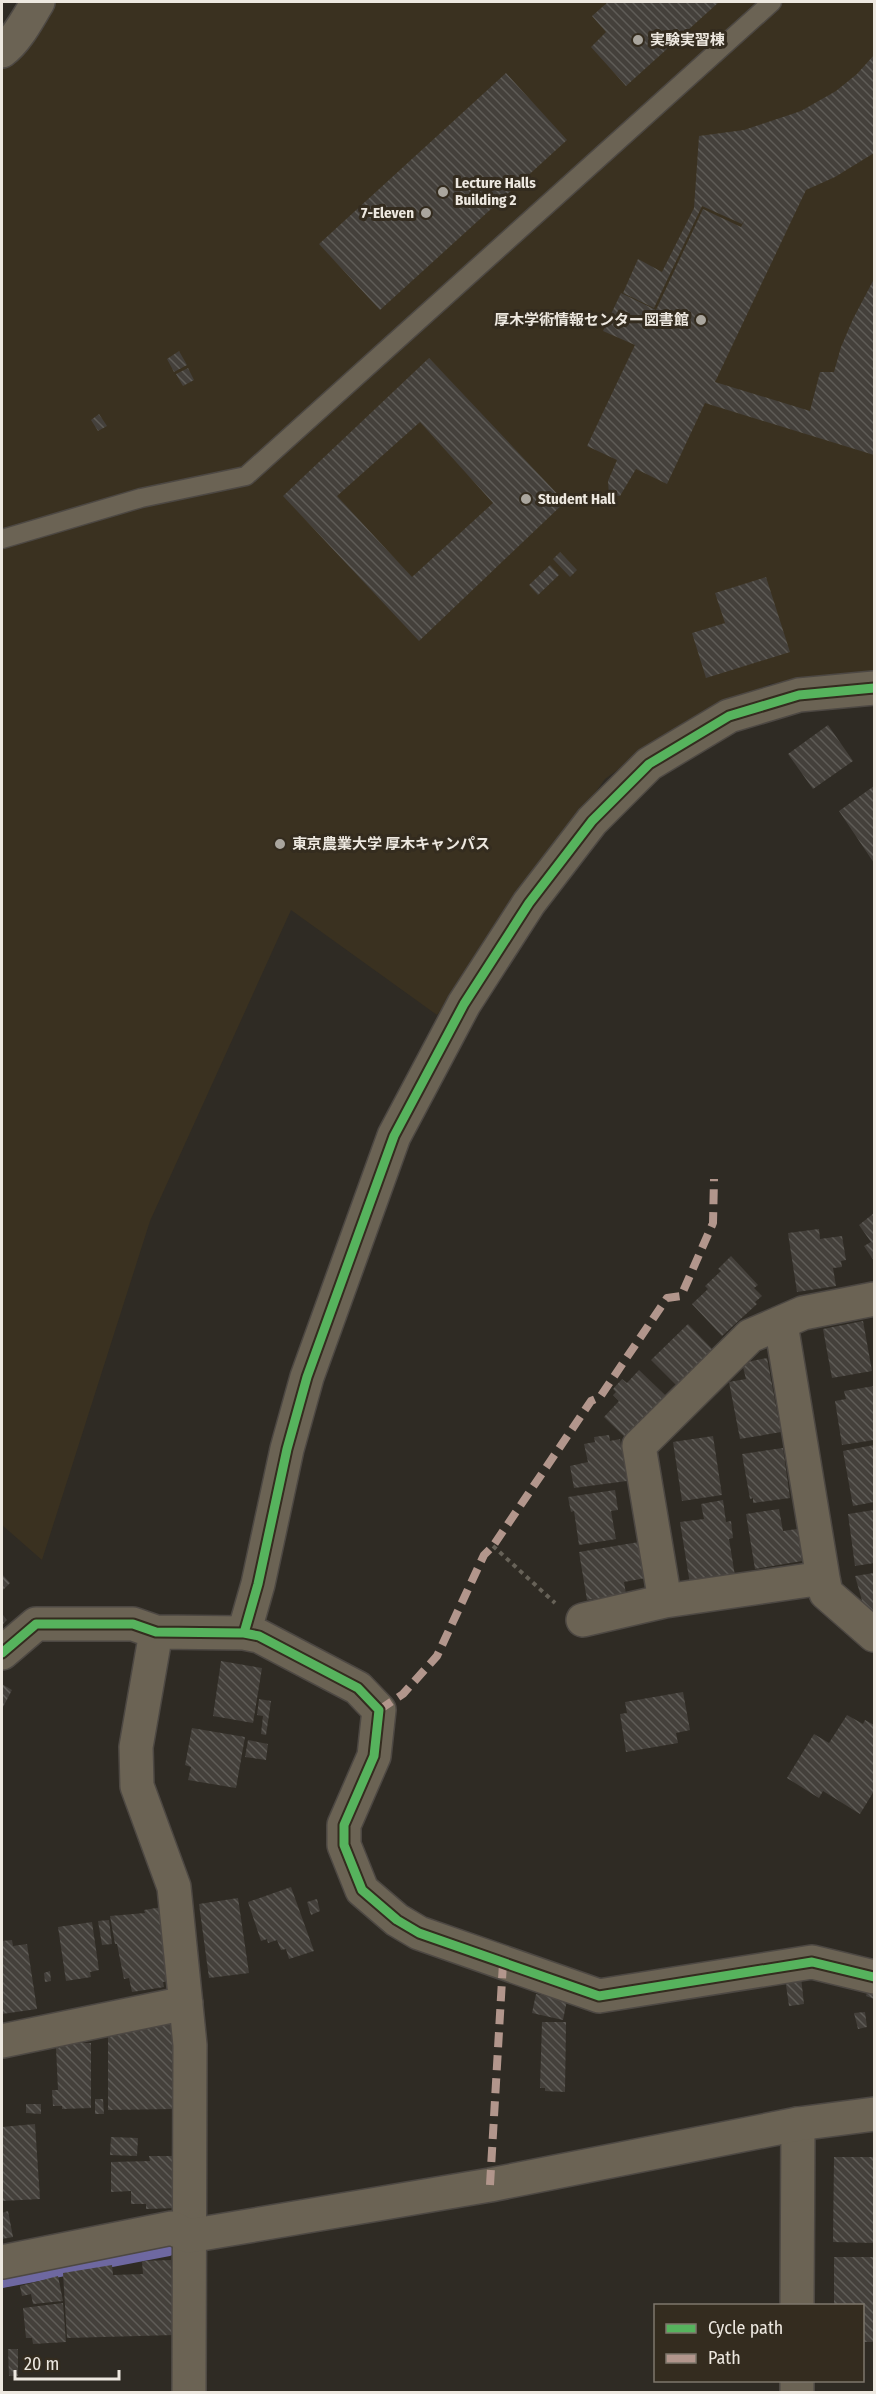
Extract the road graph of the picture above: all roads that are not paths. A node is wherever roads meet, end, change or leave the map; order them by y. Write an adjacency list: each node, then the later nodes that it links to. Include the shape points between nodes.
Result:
1 (38, 2): 3 (street)
2 (772, 2): 4 (lane, via 246,476 141,498)
3 (2, 51)
4 (2, 539)
5 (874, 688): 12 (street, via 799,696 729,716 649,764 592,821 529,903 464,1004 394,1137 308,1377)
6 (874, 1299): 7 (street, via 803,1313)
7 (781, 1324): 8 (street); 9 (street, via 750,1336 639,1446)
8 (823, 1578): 9 (street); 13 (street, via 826,1593)
9 (665, 1600): 10 (street)
10 (583, 1620)
11 (156, 1632): 12 (street); 14 (street, via 133,1624 36,1624); 16 (street, via 136,1747 137,1786 174,1887)
12 (244, 1633): 15 (street, via 259,1636 358,1688 379,1710 374,1756 344,1825 344,1845 362,1890 419,1933 599,1996 812,1962)
13 (874, 1635)
14 (2, 1653)
15 (874, 1977)
16 (186, 2003): 17 (street); 20 (street, via 190,2045)
17 (2, 2041)
18 (874, 2114): 19 (street)
19 (798, 2124): 20 (street, via 490,2185); 22 (street)
20 (189, 2236): 21 (street, via 172,2228); 23 (street)
21 (2, 2262)
22 (797, 2304)
23 (189, 2392)

